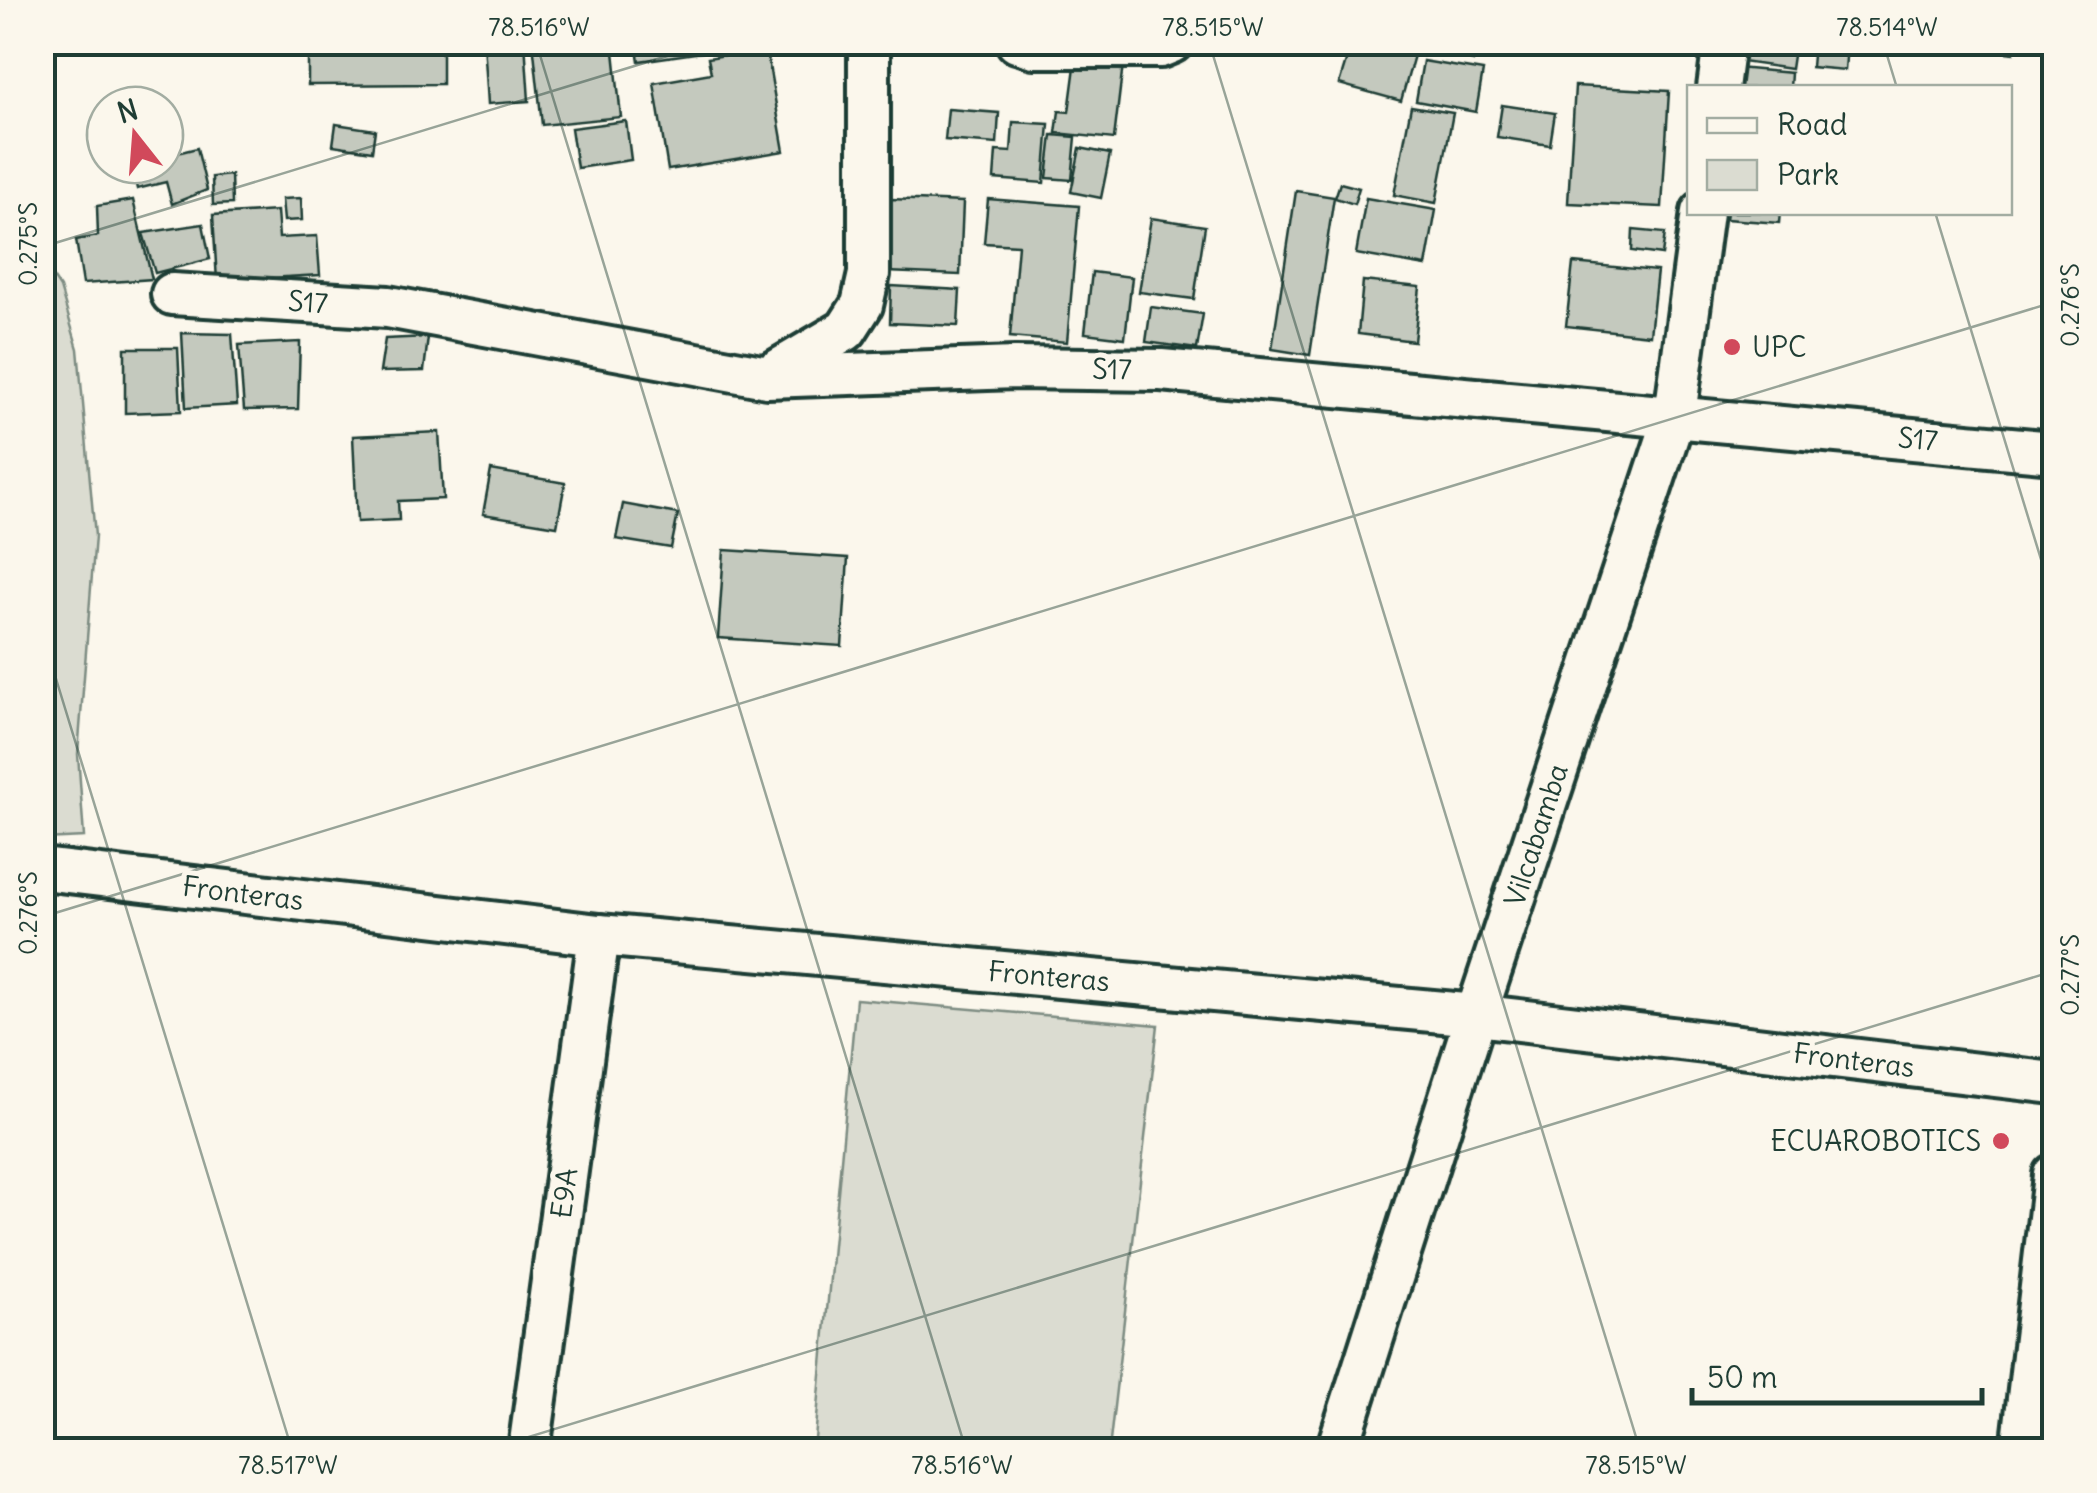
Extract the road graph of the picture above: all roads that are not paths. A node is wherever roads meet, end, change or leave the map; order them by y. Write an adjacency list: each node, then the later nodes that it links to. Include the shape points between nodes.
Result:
1 (868, 42): 8 (street, via 868,274 862,305 846,330)
2 (1017, 42): 3 (street, via 1142,48)
3 (1172, 42)
4 (1724, 42): 5 (street)
5 (1718, 85)
6 (1702, 215): 9 (street, Vilcabamba)
7 (172, 294): 8 (street, S17, via 388,307)
8 (766, 377): 9 (street, S17, via 1161,370)
9 (1675, 416): 10 (street, S17); 13 (street, Vilcabamba)
10 (2054, 452)
11 (42, 869): 12 (street, Fronteras)
12 (599, 935): 13 (street, Fronteras); 16 (street, E9A)
13 (1476, 1015): 14 (street, Fronteras); 17 (street, Vilcabamba)
14 (2054, 1084)
15 (2054, 1175): 18 (street)
16 (528, 1450)
17 (1337, 1450)
18 (2022, 1450)

